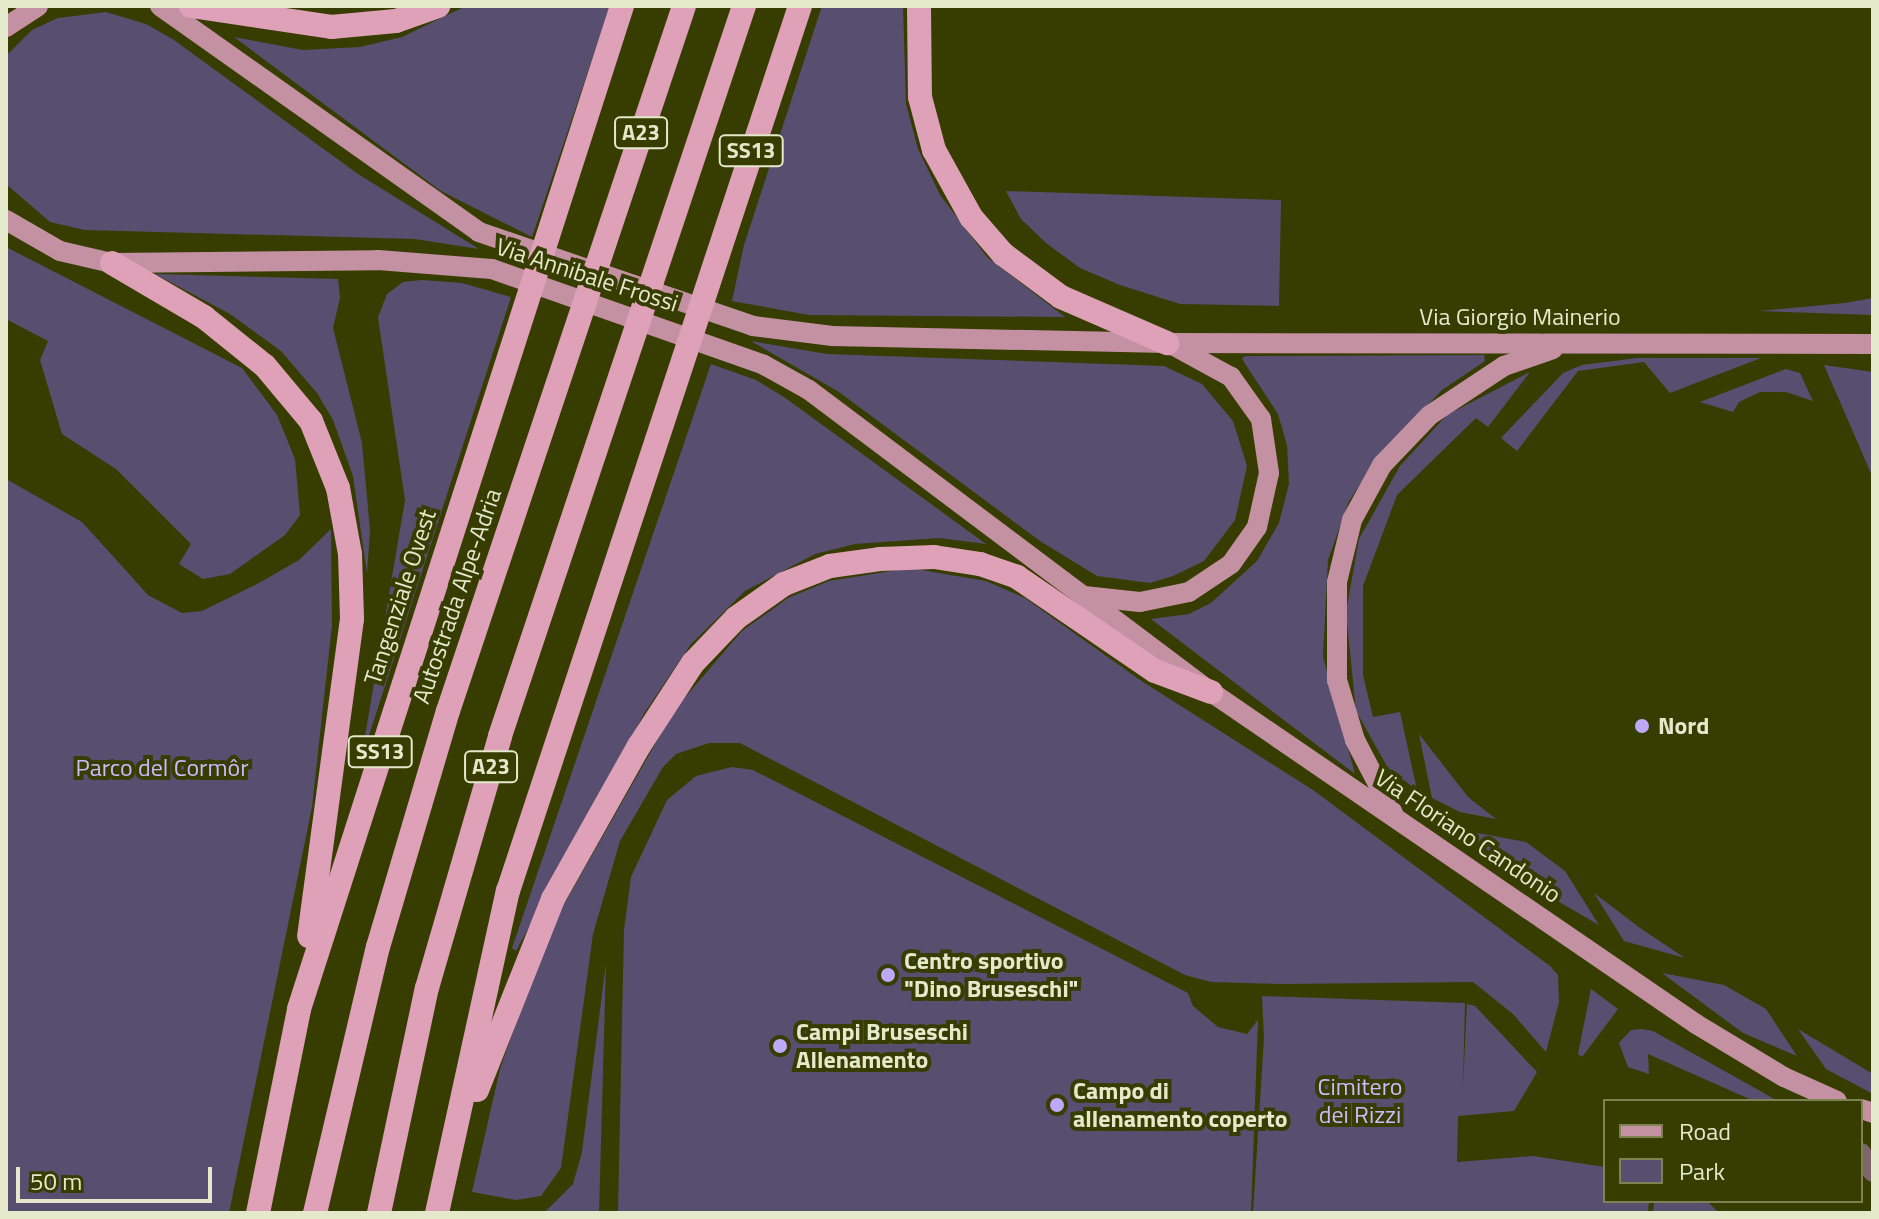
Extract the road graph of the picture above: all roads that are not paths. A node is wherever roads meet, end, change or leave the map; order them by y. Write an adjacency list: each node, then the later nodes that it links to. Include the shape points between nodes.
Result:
1 (38, 6): 10 (main road)
2 (160, 6): 13 (main road, Via Annibale Frossi, via 449,215 513,247 753,326 790,333)
3 (191, 6): 4 (highway, via 331,27 396,21)
4 (438, 6)
5 (622, 6): 19 (highway, Tangenziale Ovest / SS13)
6 (684, 6): 23 (highway, Autostrada Alpe-Adria / A23, via 448,711 378,947)
7 (744, 6): 24 (highway, A23, via 500,736 448,914)
8 (800, 6): 21 (highway, SS13, via 508,891)
9 (919, 6): 13 (highway, via 920,97 934,150 971,217 1003,254 1061,297)
10 (8, 23)
11 (6, 220): 12 (main road, Via Annibale Frossi, via 60,251)
12 (112, 263): 16 (main road, Via Annibale Frossi, via 344,260 468,265 520,277 708,342 809,390); 19 (highway, via 204,317 265,366 311,421 338,488 350,554 352,619)
13 (1167, 343): 14 (main road, Via Giorgio Mainerio); 16 (main road, via 1231,377 1261,419 1269,473 1257,527 1231,564 1189,592 1140,602)
14 (1572, 344): 15 (main road, Via Giorgio Mainerio); 18 (main road, via 1504,366 1442,406 1382,465 1352,520 1337,582 1337,680 1355,740)
15 (1873, 344)
16 (1080, 596): 17 (main road, Via Floriano Candonio)
17 (1211, 692): 18 (main road, Via Floriano Candonio); 21 (highway, via 1155,671 1017,577 980,564 934,557 880,559 830,566 784,584 736,618 693,663 639,746 553,899 496,1032)
18 (1396, 818): 20 (main road, Via Floriano Candonio, via 1737,1051)
19 (299, 1009): 22 (highway, Tangenziale Ovest / SS13)
20 (1828, 1099)
21 (437, 1210)
22 (258, 1213)
23 (315, 1213)
24 (379, 1213)

